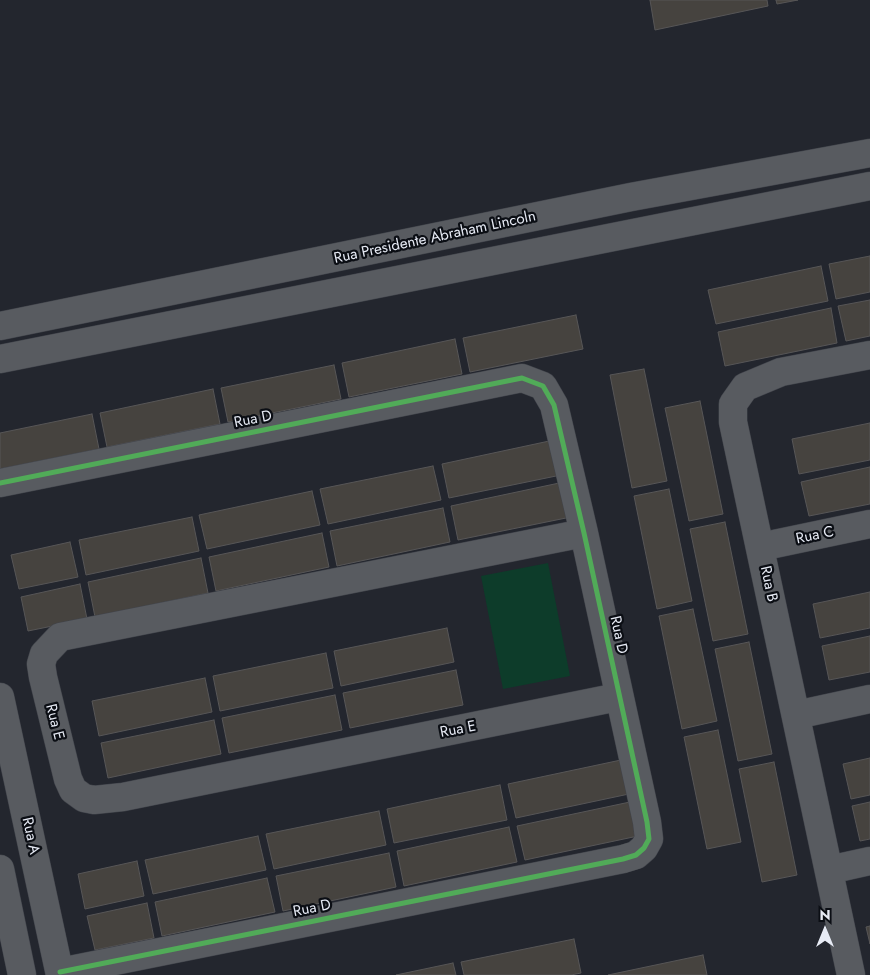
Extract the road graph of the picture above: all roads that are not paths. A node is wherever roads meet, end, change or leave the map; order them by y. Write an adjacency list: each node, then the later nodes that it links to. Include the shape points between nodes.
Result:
1 (870, 153): 3 (street, Rua Presidente Abraham Lincoln, via 631,197)
2 (870, 186): 5 (street)
3 (0, 326)
4 (870, 355): 9 (street, Rua B, via 781,372 745,387 732,404)
5 (0, 359)
6 (0, 483): 8 (street, Rua D, via 522,378 543,386 554,405)
7 (870, 524): 9 (street, Rua C)
8 (584, 533): 11 (street, Rua D); 11 (street, Rua E, via 60,637 44,654 41,664 43,677 68,779 73,790 94,800 123,797)
9 (760, 547): 13 (street, Rua B)
10 (0, 697): 14 (street, Rua A)
11 (618, 697): 18 (street, Rua D, via 649,839 636,855)
12 (870, 699): 13 (street)
13 (796, 715): 17 (street, Rua B)
14 (4, 732): 18 (street, Rua A)
15 (870, 861): 17 (street)
16 (0, 869): 19 (street)
17 (829, 870): 20 (street, Rua B)
18 (60, 973)
19 (22, 975)
20 (851, 975)

